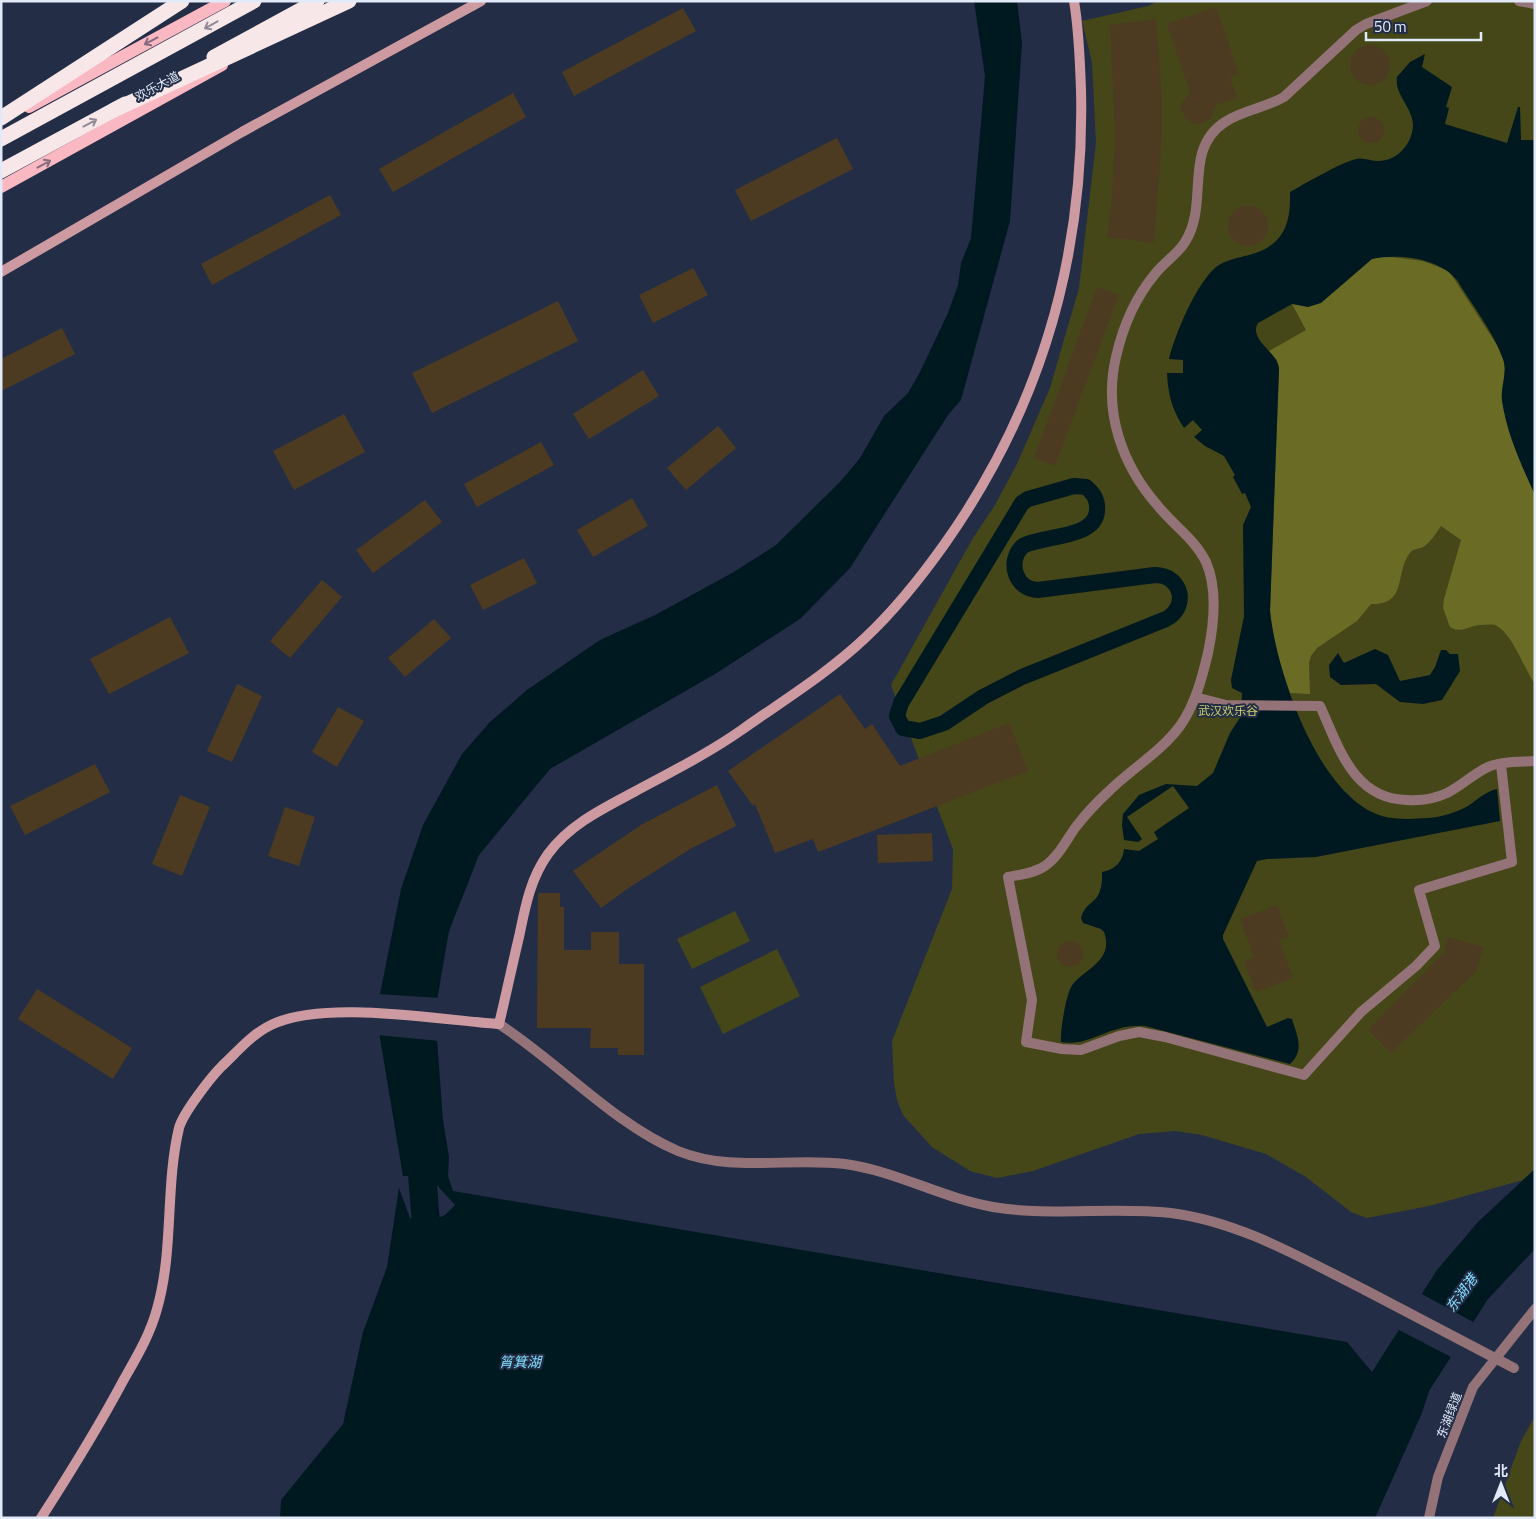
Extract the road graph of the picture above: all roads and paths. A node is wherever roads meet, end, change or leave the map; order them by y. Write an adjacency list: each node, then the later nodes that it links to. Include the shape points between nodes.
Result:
1 (182, 1): 12 (highway)
2 (225, 1): 13 (main road, one-way to 13)
3 (254, 1): 14 (highway, one-way to 14)
4 (319, 1): 11 (highway, 欢乐大道, bridge); 16 (main road, 欢乐大道, one-way to 4, via 205,76)
5 (349, 1): 11 (highway, bridge)
6 (481, 1): 17 (street, via 242,132)
7 (1074, 1): 21 (street, via 1080,58 1081,142 1069,256 1055,316 1037,371 996,463 930,565 858,644 830,668 730,738 588,817 558,841 540,866 529,893)
8 (1427, 1): 18 (street, via 1356,30 1284,97 1234,117 1210,135 1199,159 1199,200 1195,222 1182,246 1156,272 1137,299 1125,326 1112,380 1118,440 1143,488 1201,553 1212,582 1212,636)
9 (1519, 1): 10 (street)
10 (1535, 4)
11 (114, 110): 15 (highway, 欢乐大道, one-way to 11)
12 (1, 118)
13 (1, 122)
14 (1, 139)
15 (1, 171)
16 (1, 187)
17 (1, 272)
18 (1195, 697): 20 (street, via 1216,704 1320,706 1355,777 1386,798 1433,798 1487,768); 20 (street, via 1172,736 1100,800 1051,861 1034,871 1008,877 1032,1000 1026,1042 1081,1050 1139,1032 1304,1075 1361,1012 1435,946 1419,890 1512,862)
19 (1535, 761): 20 (street)
20 (1501, 765)
21 (499, 1024): 23 (street, bridge, via 637,1127 659,1141 697,1157 742,1164 804,1162 848,1165 876,1170 976,1204 1014,1210 1191,1216 1235,1228 1365,1290); 24 (street, via 317,1013 270,1025 214,1074 180,1125 171,1180 168,1242 157,1309 141,1350 96,1433)
22 (1535, 1309): 25 (street, 东湖绿道, via 1473,1387 1438,1477)
23 (1514, 1368)
24 (41, 1518)
25 (1429, 1518)

